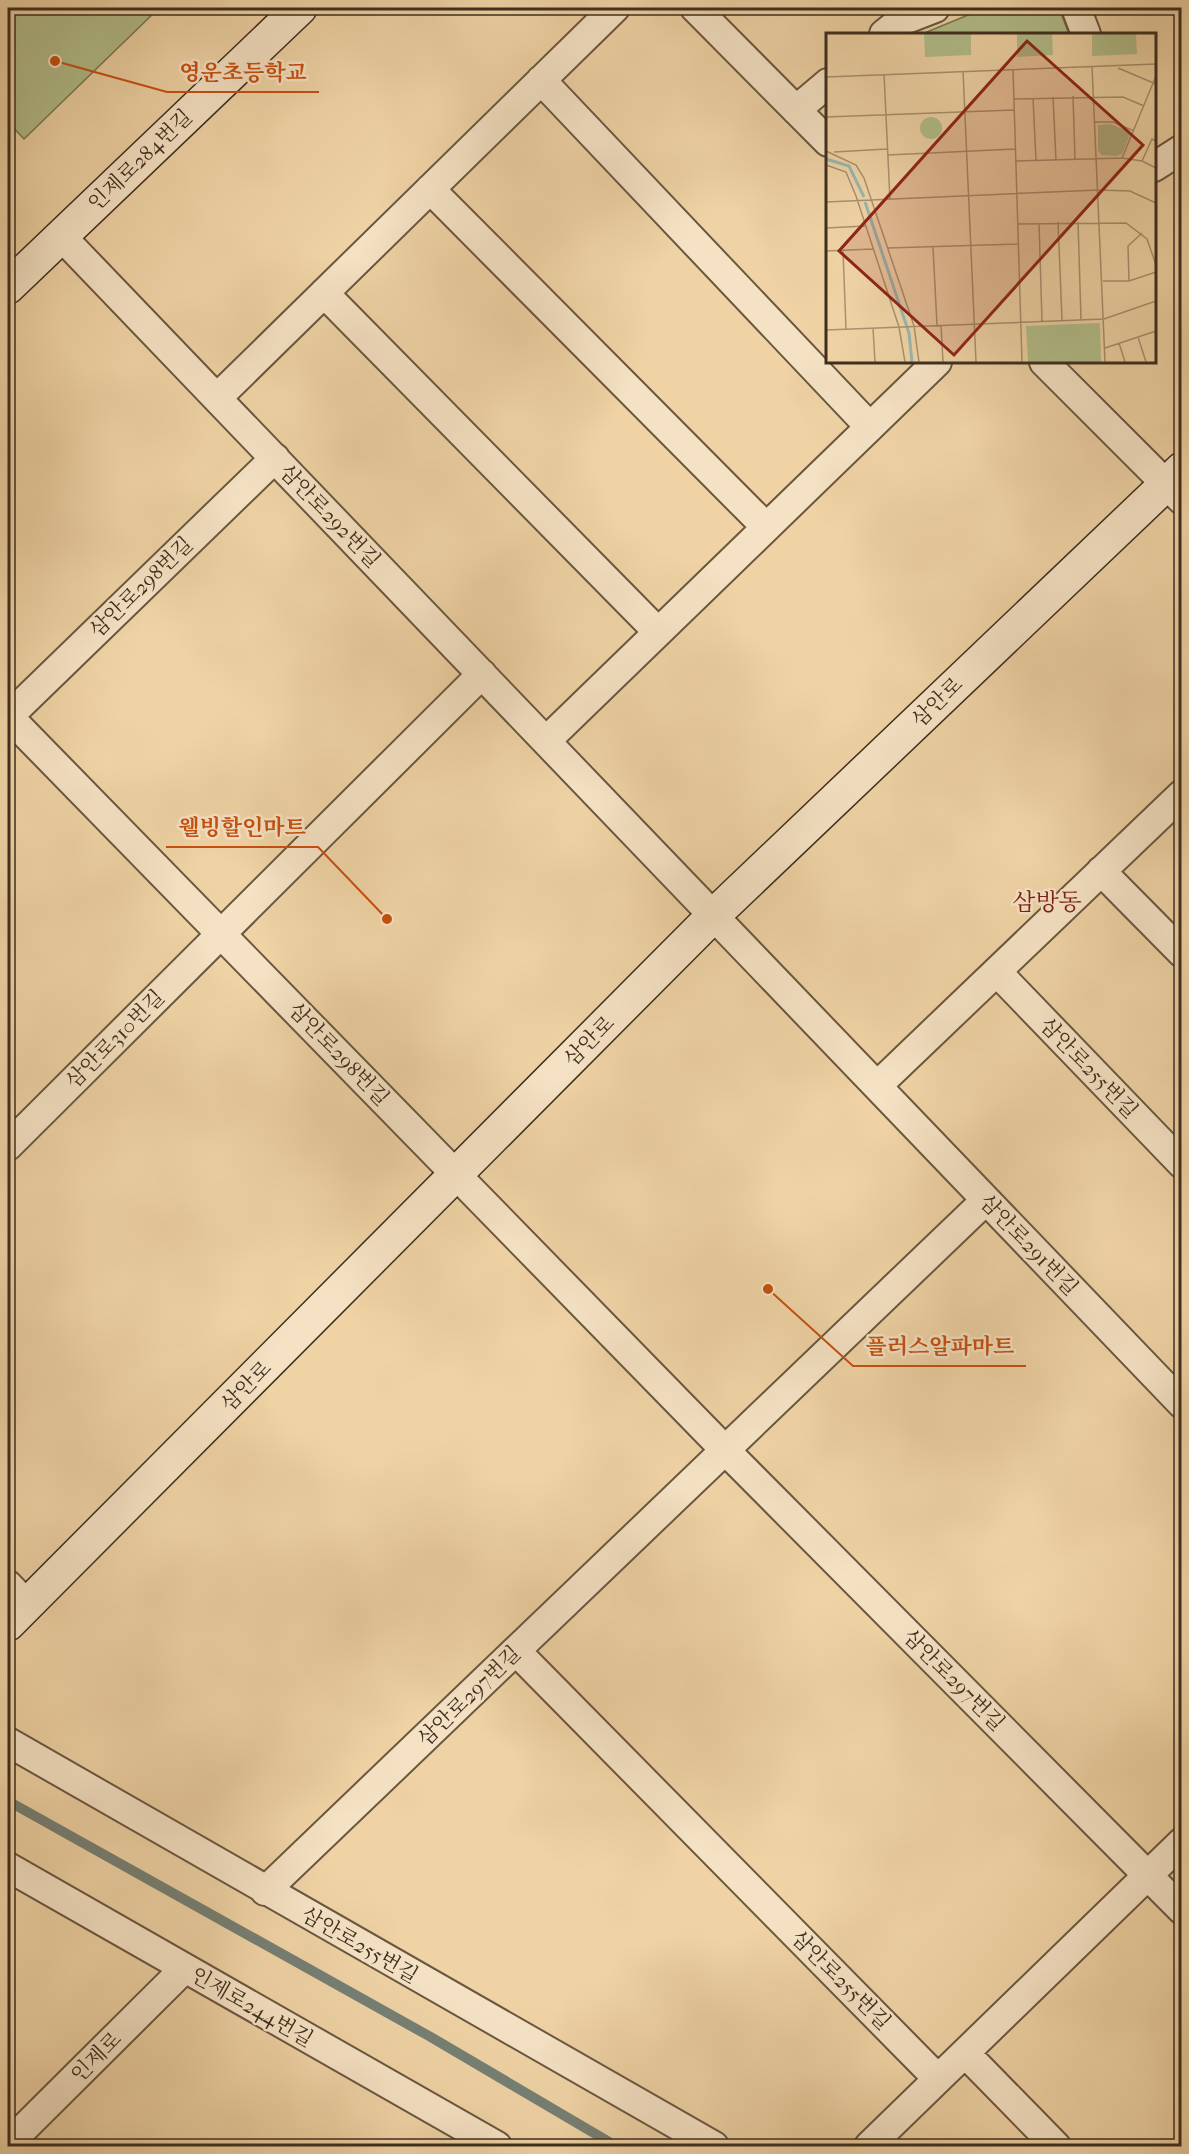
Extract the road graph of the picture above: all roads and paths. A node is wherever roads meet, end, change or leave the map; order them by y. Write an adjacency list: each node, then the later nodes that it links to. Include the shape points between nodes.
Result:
1 (300, 8): 15 (main road, 인제로284번길)
2 (615, 8): 8 (street)
3 (695, 8): 10 (street)
4 (935, 8): 6 (street, via 899,22)
5 (1076, 8): 7 (street)
6 (885, 33)
7 (1086, 33)
8 (541, 80): 14 (street); 21 (street)
9 (826, 85): 10 (street)
10 (796, 110): 11 (street)
11 (826, 140)
12 (1182, 149): 13 (street)
13 (1156, 166)
14 (430, 189): 17 (street); 24 (street)
15 (61, 236): 16 (main road, 인제로284번길); 20 (street, 삼안로292번길)
16 (8, 287)
17 (324, 293): 20 (street); 25 (street)
18 (936, 363): 21 (street)
19 (1045, 363): 23 (street)
20 (217, 398): 22 (street, 삼안로292번길)
21 (870, 427): 24 (street)
22 (275, 458): 26 (street, 삼안로292번길); 27 (street, 삼안로298번길)
23 (1176, 484): 31 (main road, 삼안로)
24 (766, 527): 25 (street)
25 (658, 632): 28 (street)
26 (482, 674): 28 (street, 삼안로292번길); 32 (street)
27 (8, 717): 32 (street, 삼안로298번길)
28 (546, 741): 31 (street, 삼안로292번길)
29 (1182, 794): 30 (street)
30 (1101, 871): 33 (street); 34 (street)
31 (713, 916): 35 (street, 삼안로291번길); 38 (main road, 삼안로)
32 (222, 933): 36 (street, 삼안로310번길); 38 (street, 삼안로298번길)
33 (1182, 953)
34 (997, 972): 35 (street); 37 (street, 삼안로255번길)
35 (877, 1086): 39 (street, 삼안로291번길)
36 (8, 1146)
37 (1182, 1164)
38 (457, 1175): 41 (street, 삼안로297번길); 42 (main road, 삼안로)
39 (986, 1200): 40 (street, 삼안로291번길); 41 (street)
40 (1182, 1404)
41 (725, 1450): 43 (street, 삼안로297번길); 46 (street, 삼안로297번길)
42 (14, 1604)
43 (516, 1651): 48 (street, 삼안로297번길); 52 (street, 삼안로255번길)
44 (8, 1742): 48 (street, 삼안로255번길)
45 (1182, 1842): 46 (street)
46 (1148, 1875): 49 (street, 삼안로297번길); 51 (street)
47 (13, 1878): 50 (street, 인제로244번길)
48 (265, 1891): 55 (street, 삼안로255번길)
49 (1182, 1910)
50 (184, 1969): 53 (street, 인제로); 54 (street, 인제로244번길)
51 (965, 2053): 52 (street); 57 (street)
52 (938, 2079): 56 (street)
53 (20, 2141)
54 (497, 2146)
55 (714, 2146)
56 (869, 2146)
57 (1056, 2146)

